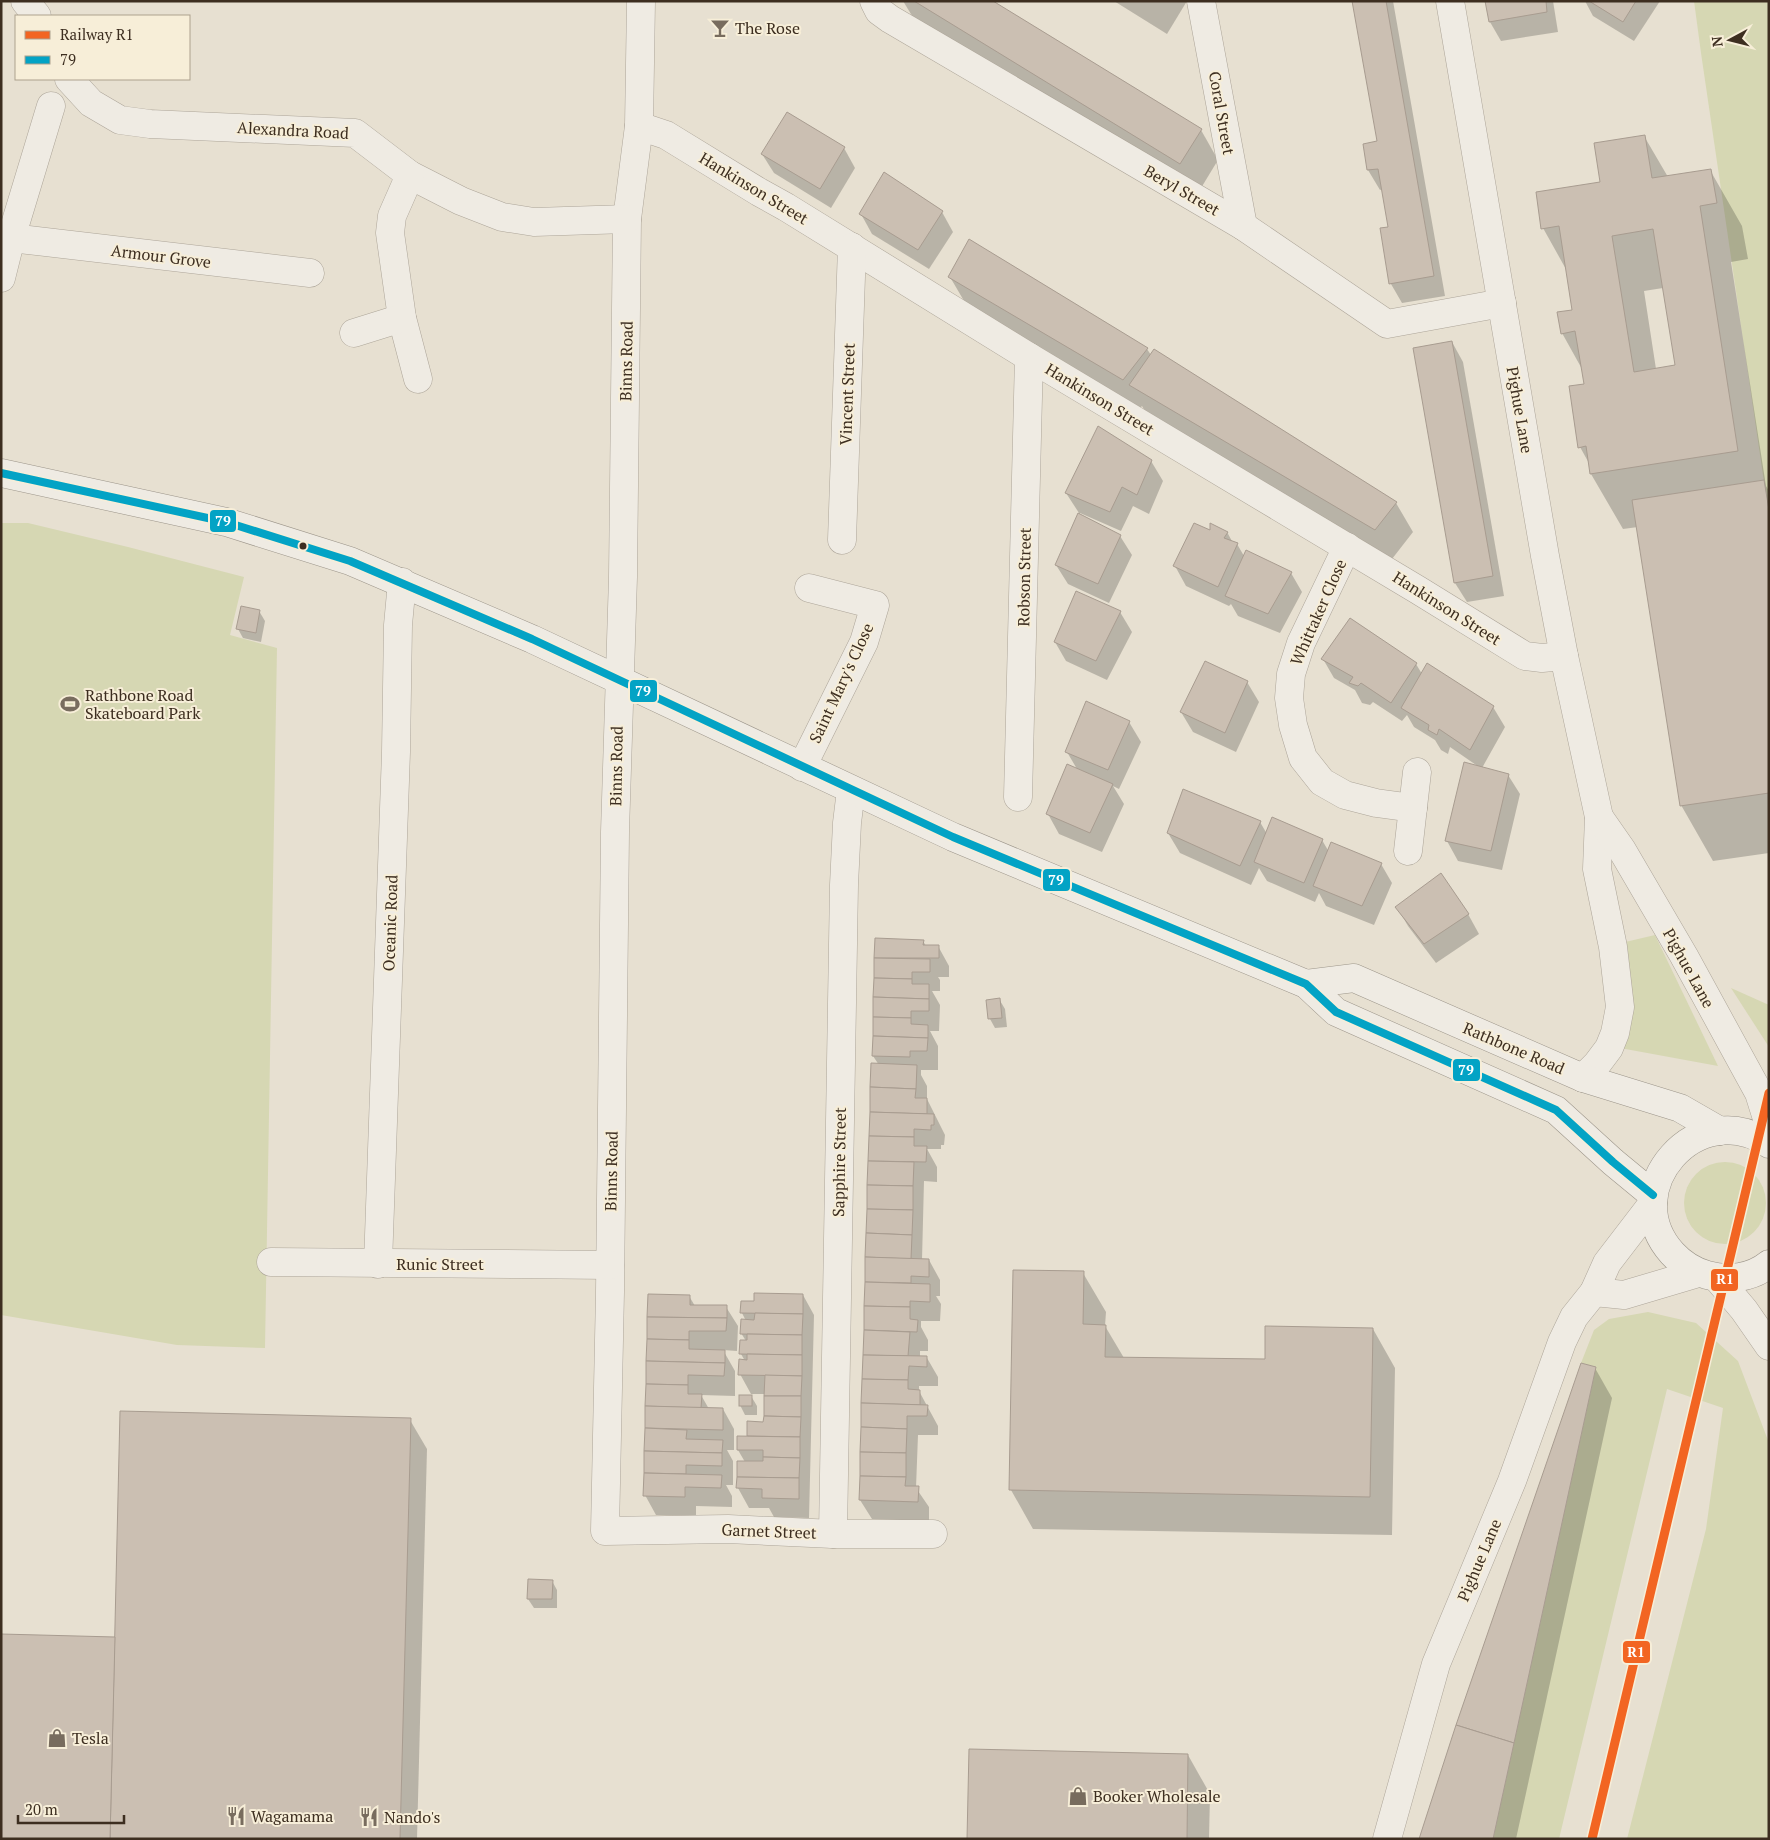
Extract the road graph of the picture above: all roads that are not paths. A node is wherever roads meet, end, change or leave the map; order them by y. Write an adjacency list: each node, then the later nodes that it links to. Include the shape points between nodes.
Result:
1 (25, 1): 6 (street)
2 (641, 1): 9 (street, Binns Road)
3 (874, 1): 12 (street, Beryl Street, via 879,11 890,19)
4 (1201, 1): 12 (street, Coral Street)
5 (1450, 1): 17 (street, Pighue Lane)
6 (36, 15)
7 (70, 80): 10 (street, Alexandra Road, via 91,103 120,120 355,133)
8 (51, 106): 13 (street)
9 (639, 126): 11 (street, Binns Road); 14 (street, Hankinson Street, via 666,135)
10 (410, 175): 11 (street, Alexandra Road, via 502,217 534,222); 18 (street, via 392,216 390,233)
11 (628, 219): 28 (street, Binns Road)
12 (1243, 226): 17 (street, Beryl Street, via 1387,324)
13 (11, 238): 15 (street); 16 (street, Armour Grove)
14 (852, 248): 20 (street, Hankinson Street); 23 (street, Vincent Street)
15 (2, 270)
16 (310, 274)
17 (1502, 302): 27 (street, Pighue Lane)
18 (402, 318): 19 (street); 21 (street)
19 (354, 334)
20 (1030, 357): 24 (street, Hankinson Street); 32 (street, Robson Street)
21 (418, 379)
22 (1, 473): 25 (street, Rathbone Road, via 226,522 350,560)
23 (842, 540)
24 (1347, 547): 27 (street, Hankinson Street, via 1525,656); 33 (street, Whittaker Close, via 1301,643 1290,674 1293,725 1303,758 1322,782 1345,796)
25 (402, 582): 28 (street, Rathbone Road); 43 (street, Oceanic Road)
26 (809, 588): 29 (street, Saint Mary's Close, via 875,605 864,642)
27 (1564, 656): 34 (street, Pighue Lane)
28 (619, 680): 29 (street, Rathbone Road); 45 (street, Binns Road)
29 (802, 767): 31 (street, Rathbone Road)
30 (1417, 772): 33 (street)
31 (851, 790): 36 (street, Rathbone Road, via 986,852); 50 (street, Sapphire Street, via 846,823 844,885)
32 (1018, 797)
33 (1413, 808): 35 (street)
34 (1599, 817): 37 (street, Pighue Lane, via 1597,869 1613,947 1620,1007 1609,1048); 38 (street, Pighue Lane, via 1684,956 1758,1093)
35 (1408, 851)
36 (1306, 984): 37 (street, Rathbone Road, via 1354,978); 41 (street, Rathbone Road, via 1336,1012 1556,1110)
37 (1583, 1078): 39 (street, Rathbone Road, via 1680,1108)
38 (1769, 1125)
39 (1720, 1130): 40 (street, via 1741,1132); 41 (street, via 1696,1137 1675,1151 1661,1171)
40 (1769, 1144)
41 (1653, 1199): 46 (street, via 1656,1225 1665,1245 1679,1261); 47 (street, Pighue Lane, via 1607,1263)
42 (271, 1262): 43 (street, Runic Street)
43 (378, 1264): 45 (street, Runic Street)
44 (1769, 1264): 46 (street, via 1741,1277)
45 (610, 1265): 49 (street, Binns Road)
46 (1708, 1275): 47 (street, via 1624,1295); 48 (street, via 1744,1310)
47 (1594, 1292): 52 (street, Pighue Lane, via 1574,1317 1562,1342 1512,1481 1436,1664)
48 (1769, 1346)
49 (606, 1531): 50 (street, Garnet Street, via 728,1529)
50 (833, 1534): 51 (street, Garnet Street)
51 (933, 1534)
52 (1387, 1839)

